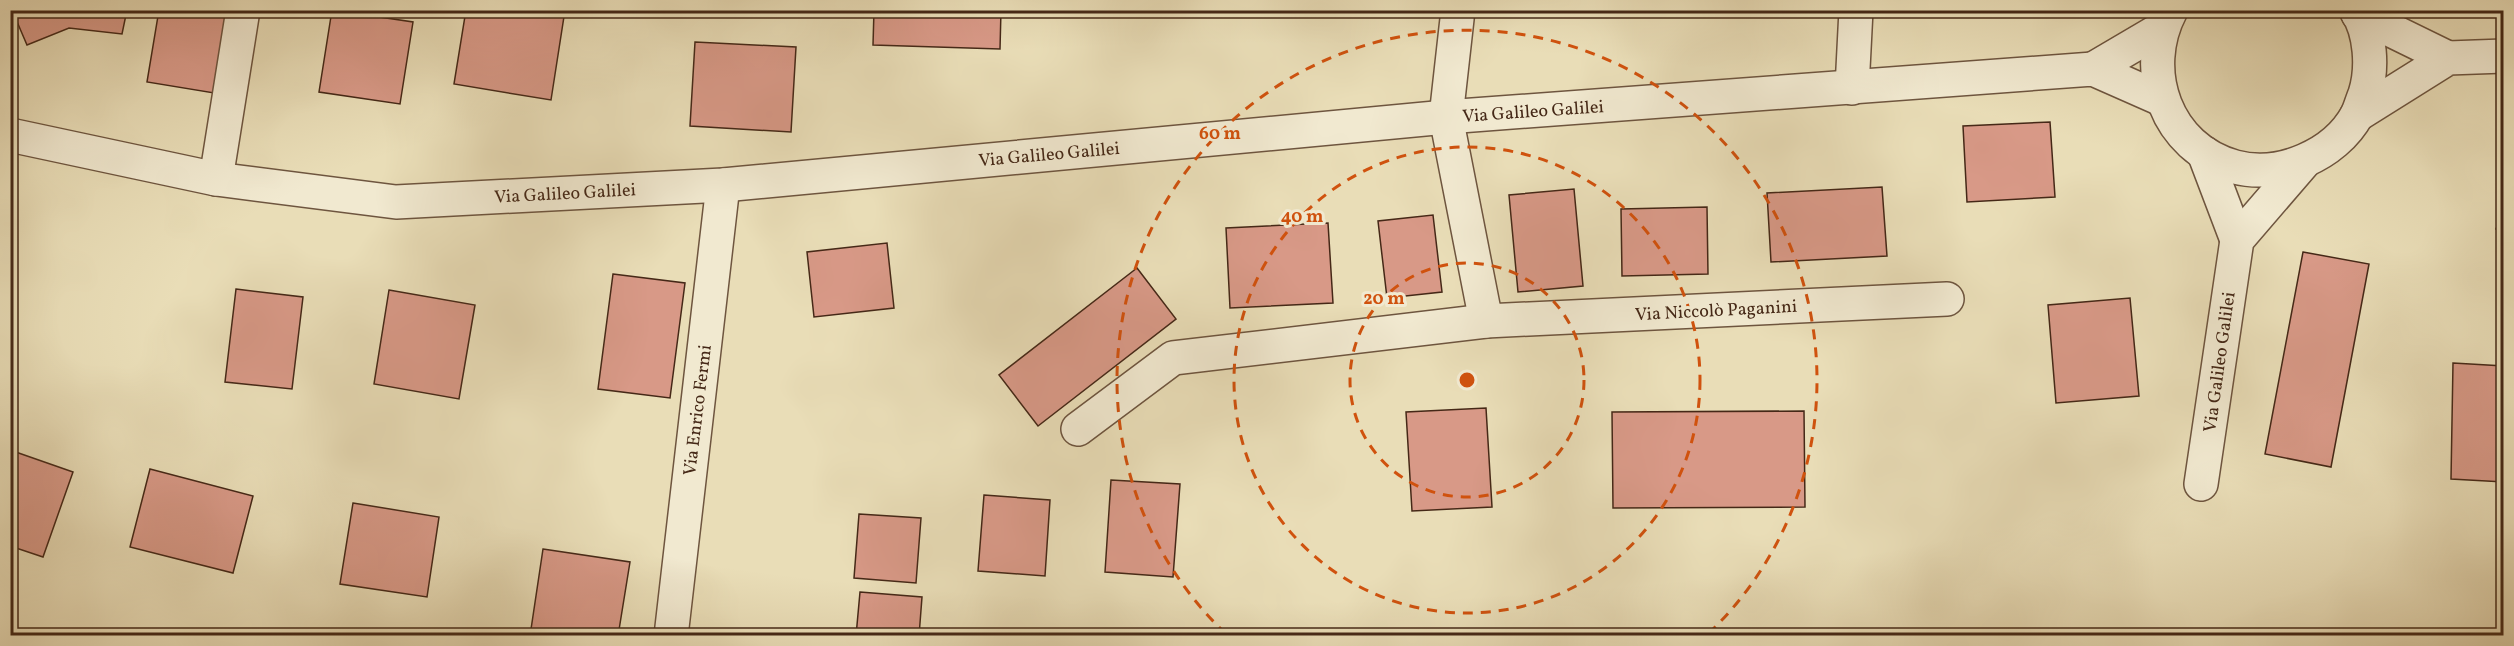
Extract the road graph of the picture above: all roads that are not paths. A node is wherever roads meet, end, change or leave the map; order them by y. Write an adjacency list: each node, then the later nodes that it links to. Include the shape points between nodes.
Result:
1 (243, 10): 16 (street)
2 (1458, 10): 12 (street)
3 (1856, 10): 9 (street)
4 (2357, 12): 7 (street, Via Galileo Galilei); 11 (street, Via Galileo Galilei, via 2369,47 2369,82)
5 (2166, 20): 8 (street, Via Galileo Galilei); 10 (street, Via Galileo Galilei, via 2156,64)
6 (2504, 56): 7 (street, Via Galileo Galilei)
7 (2448, 58): 11 (street, Via Galileo Galilei)
8 (2093, 69): 9 (street, Via Galileo Galilei); 10 (street, Via Galileo Galilei)
9 (1852, 88): 12 (street, Via Galileo Galilei)
10 (2162, 99): 14 (street, Via Galileo Galilei, via 2178,129)
11 (2357, 115): 15 (street, Via Galileo Galilei, via 2335,143)
12 (1446, 117): 17 (street, Via Galileo Galilei); 20 (street)
13 (10, 135): 16 (street, Via Galileo Galilei)
14 (2204, 153): 15 (street, Via Galileo Galilei, via 2236,167 2271,170); 18 (street, Via Galileo Galilei)
15 (2305, 161): 18 (street, Via Galileo Galilei)
16 (216, 179): 17 (street, Via Galileo Galilei, via 396,202)
17 (723, 185): 23 (street, Via Enrico Fermi)
18 (2237, 240): 22 (street, Via Galileo Galilei)
19 (1947, 299): 20 (street, Via Niccolò Paganini)
20 (1486, 321): 21 (street, Via Niccolò Paganini, via 1173,358)
21 (1078, 429)
22 (2200, 484)
23 (671, 636)

